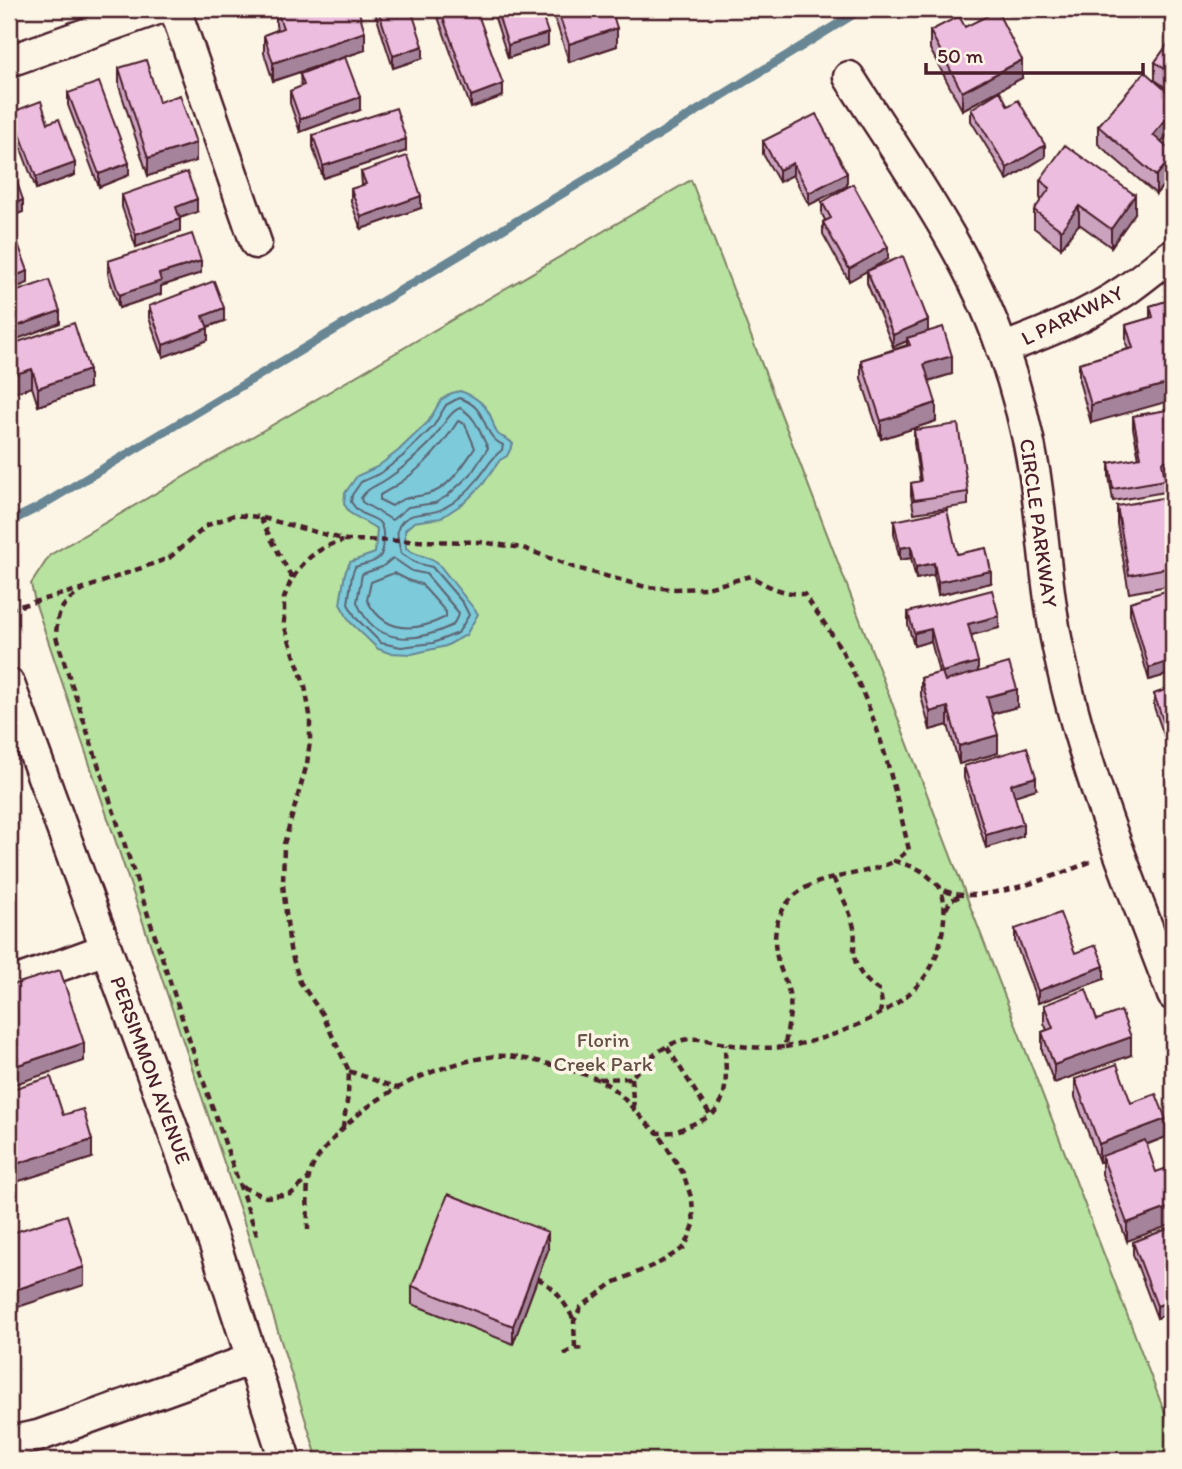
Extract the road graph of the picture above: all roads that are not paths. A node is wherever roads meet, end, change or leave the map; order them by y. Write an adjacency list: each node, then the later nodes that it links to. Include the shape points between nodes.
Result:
1 (157, 9): 3 (street)
2 (175, 9): 5 (street)
3 (9, 61)
4 (849, 77): 7 (street, CIRCLE PARKWAY, via 959,251)
5 (256, 243)
6 (1173, 254): 7 (street, L PARKWAY, via 1100,306)
7 (1002, 349): 12 (street, CIRCLE PARKWAY, via 1022,410 1057,640 1080,736)
8 (9, 684): 9 (street, PERSIMMON AVENUE)
9 (17, 729): 10 (street, PERSIMMON AVENUE)
10 (106, 949): 11 (street); 13 (street, PERSIMMON AVENUE)
11 (9, 984)
12 (1173, 995)
13 (252, 1359): 14 (street, via 38,1436); 15 (street, PERSIMMON AVENUE)
14 (9, 1442)
15 (285, 1460)

